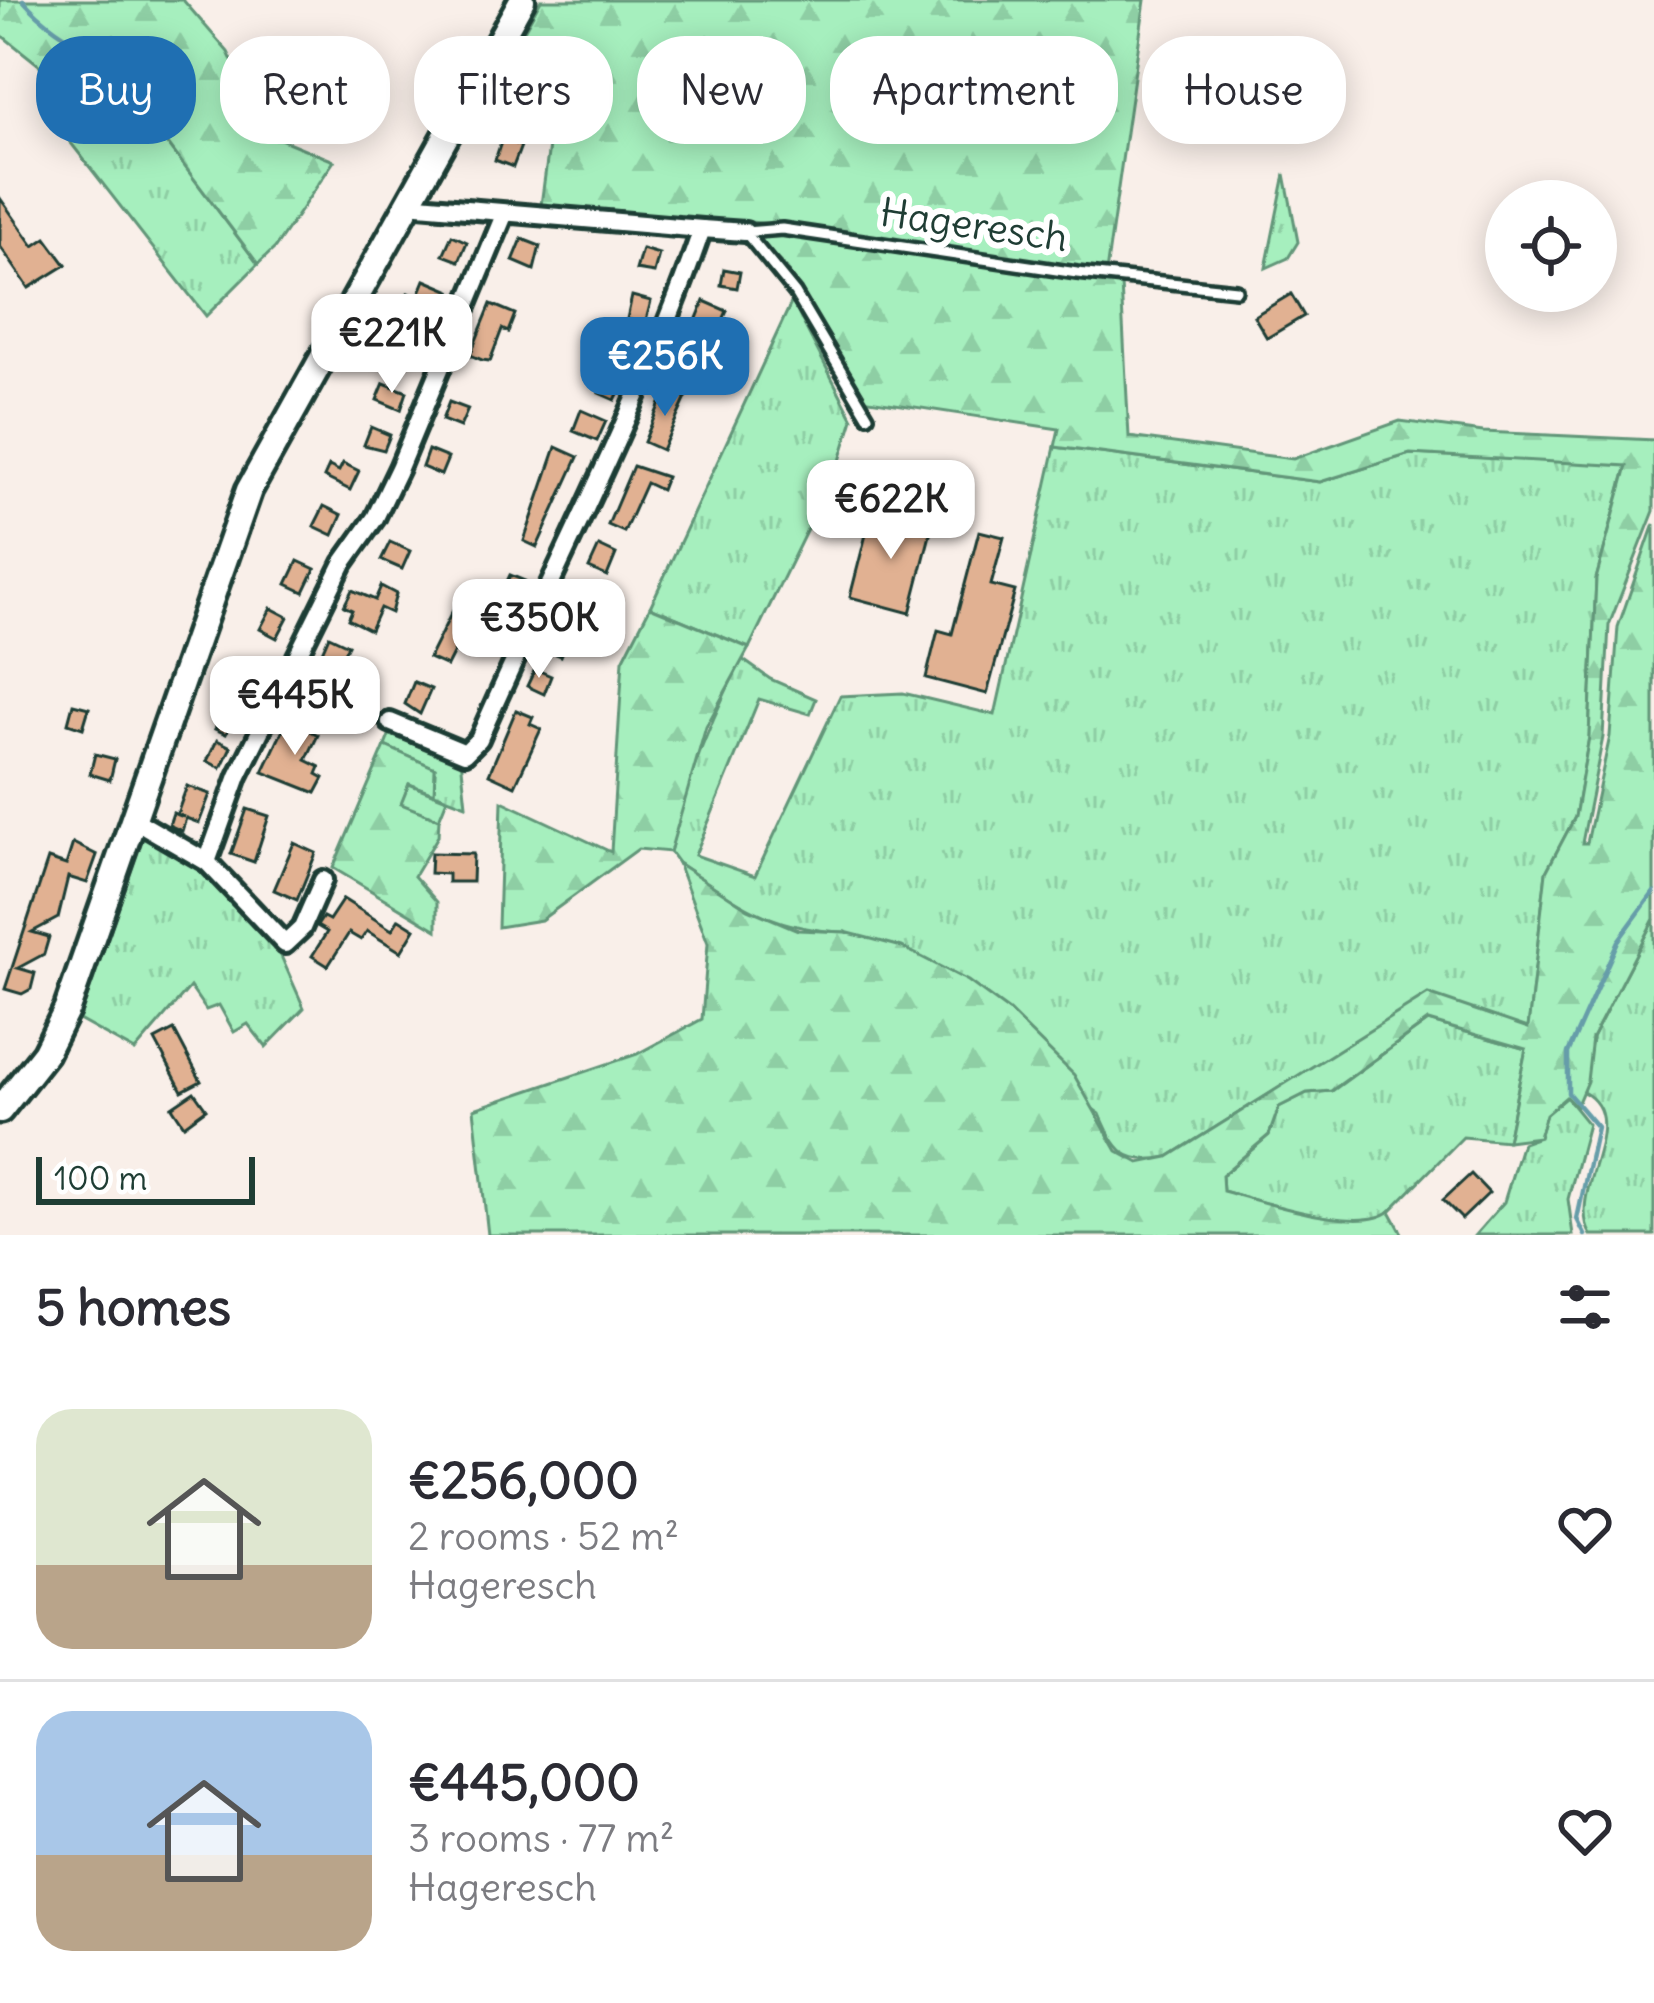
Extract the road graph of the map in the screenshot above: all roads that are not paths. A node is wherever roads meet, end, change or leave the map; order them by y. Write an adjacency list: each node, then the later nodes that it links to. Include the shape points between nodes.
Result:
1 (522, 0): 2 (main road)
2 (407, 204): 3 (street, Hageresch); 9 (main road, via 249,490)
3 (504, 215): 4 (street, Hageresch); 10 (street, via 399,468 343,562 242,768)
4 (702, 229): 5 (street, Hageresch); 8 (street, via 602,482 479,740 465,753)
5 (746, 232): 6 (lane, Hageresch, via 782,230); 7 (lane, via 795,293)
6 (1236, 290)
7 (868, 416)
8 (390, 722)
9 (133, 818): 10 (street); 12 (main road, via 67,1009)
10 (207, 862): 11 (street, via 285,944 302,928)
11 (323, 880)
12 (0, 1110)

